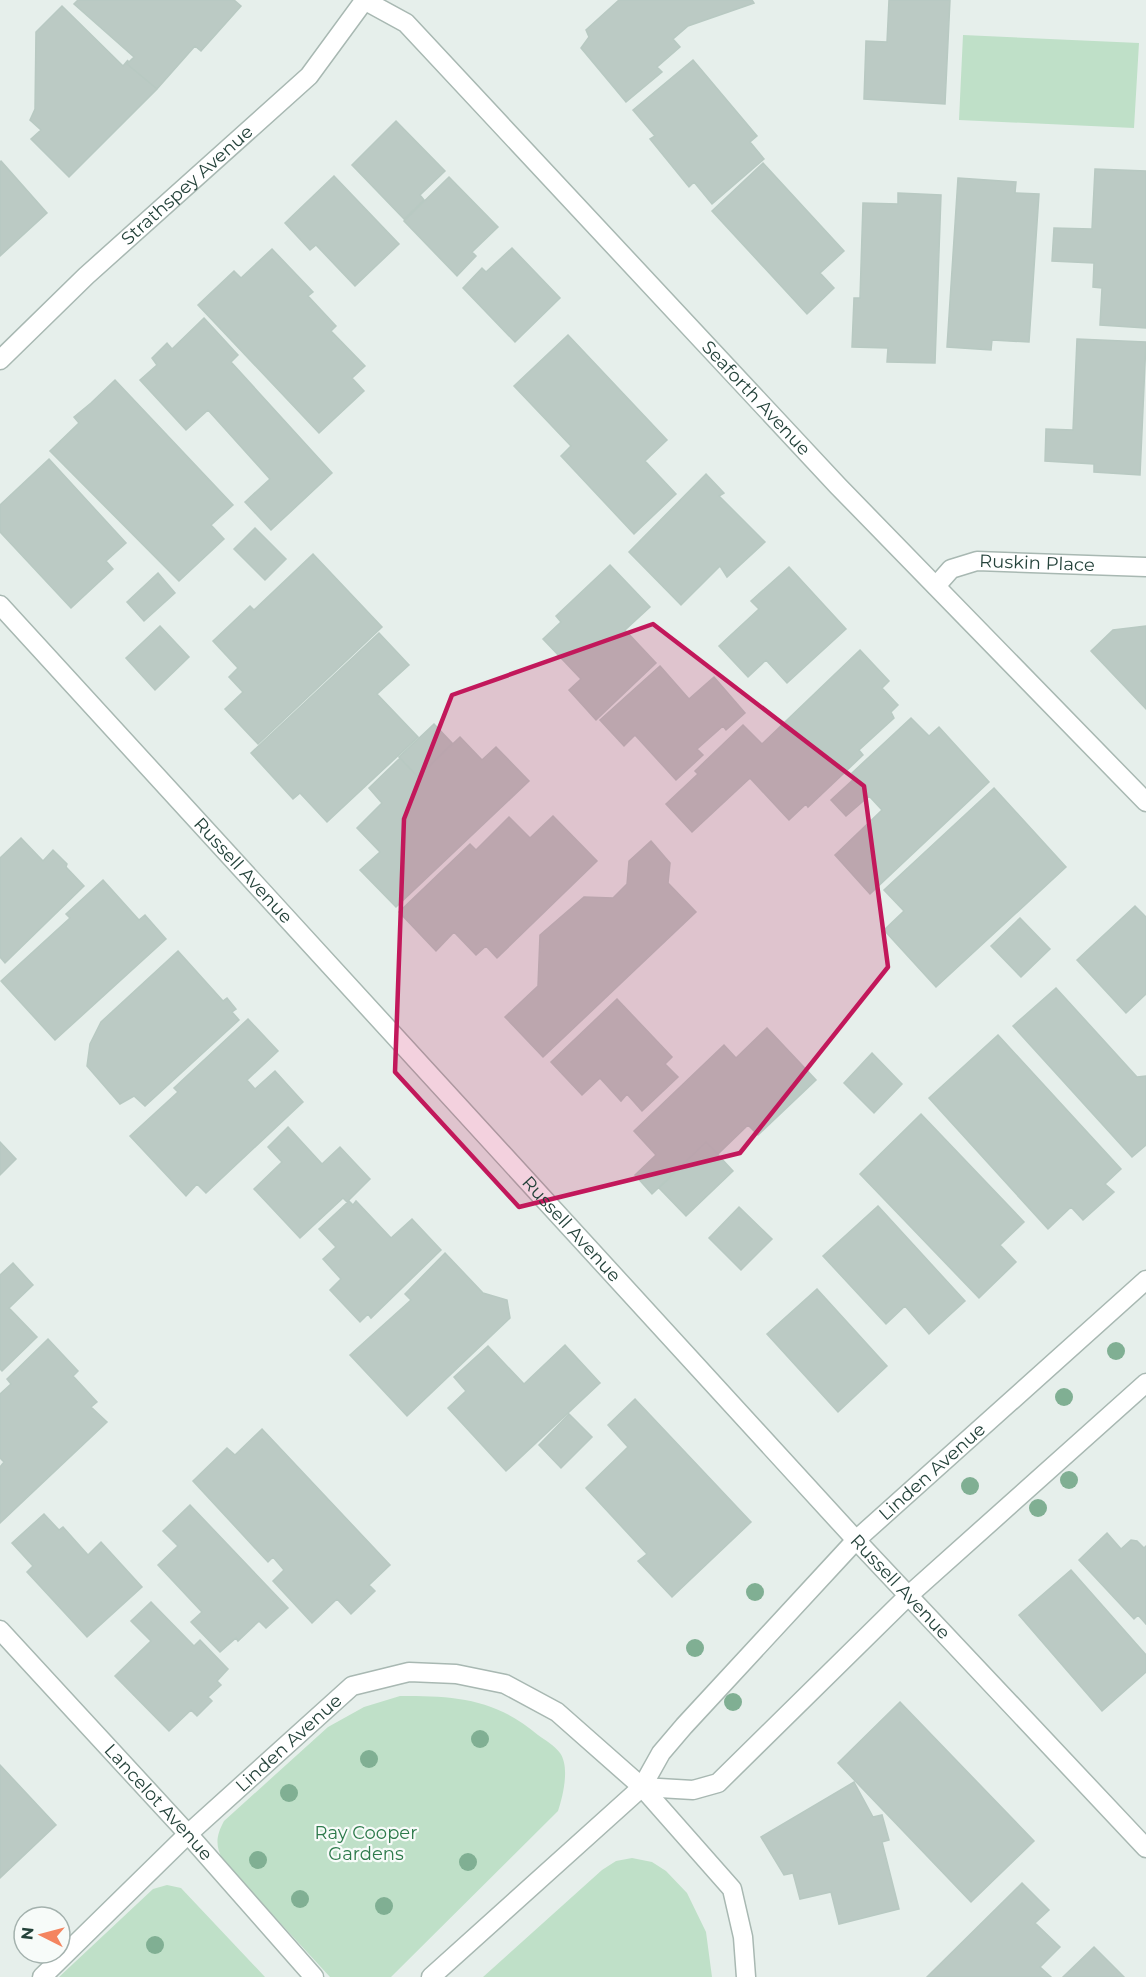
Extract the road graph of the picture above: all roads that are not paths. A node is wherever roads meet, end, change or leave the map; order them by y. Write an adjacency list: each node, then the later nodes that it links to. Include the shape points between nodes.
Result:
1 (364, 0): 2 (street, Strathspey Avenue, via 309,76 86,276); 4 (street, Seaforth Avenue, via 406,23)
2 (0, 360)
3 (1146, 567): 4 (street, Ruskin Place, via 977,561 951,569)
4 (936, 586): 6 (street, Seaforth Avenue)
5 (0, 605): 9 (street, Russell Avenue)
6 (1146, 802)
7 (1146, 1280): 9 (street, Linden Avenue)
8 (1146, 1383): 10 (street)
9 (856, 1540): 10 (street, Russell Avenue); 12 (street, Linden Avenue, via 684,1726 661,1753)
10 (909, 1595): 12 (street, via 718,1783 693,1790); 14 (street, Russell Avenue)
11 (0, 1630): 13 (street, Lancelot Avenue)
12 (642, 1787): 13 (street, Linden Avenue, via 557,1712 505,1684 456,1674 408,1672 352,1686); 17 (street, Linden Avenue); 18 (street, Linden Avenue, via 732,1889 743,1937)
13 (188, 1834): 15 (street, Linden Avenue); 16 (street, Lancelot Avenue)
14 (1146, 1848)
15 (42, 1977)
16 (314, 1977)
17 (431, 1977)
18 (746, 1977)

